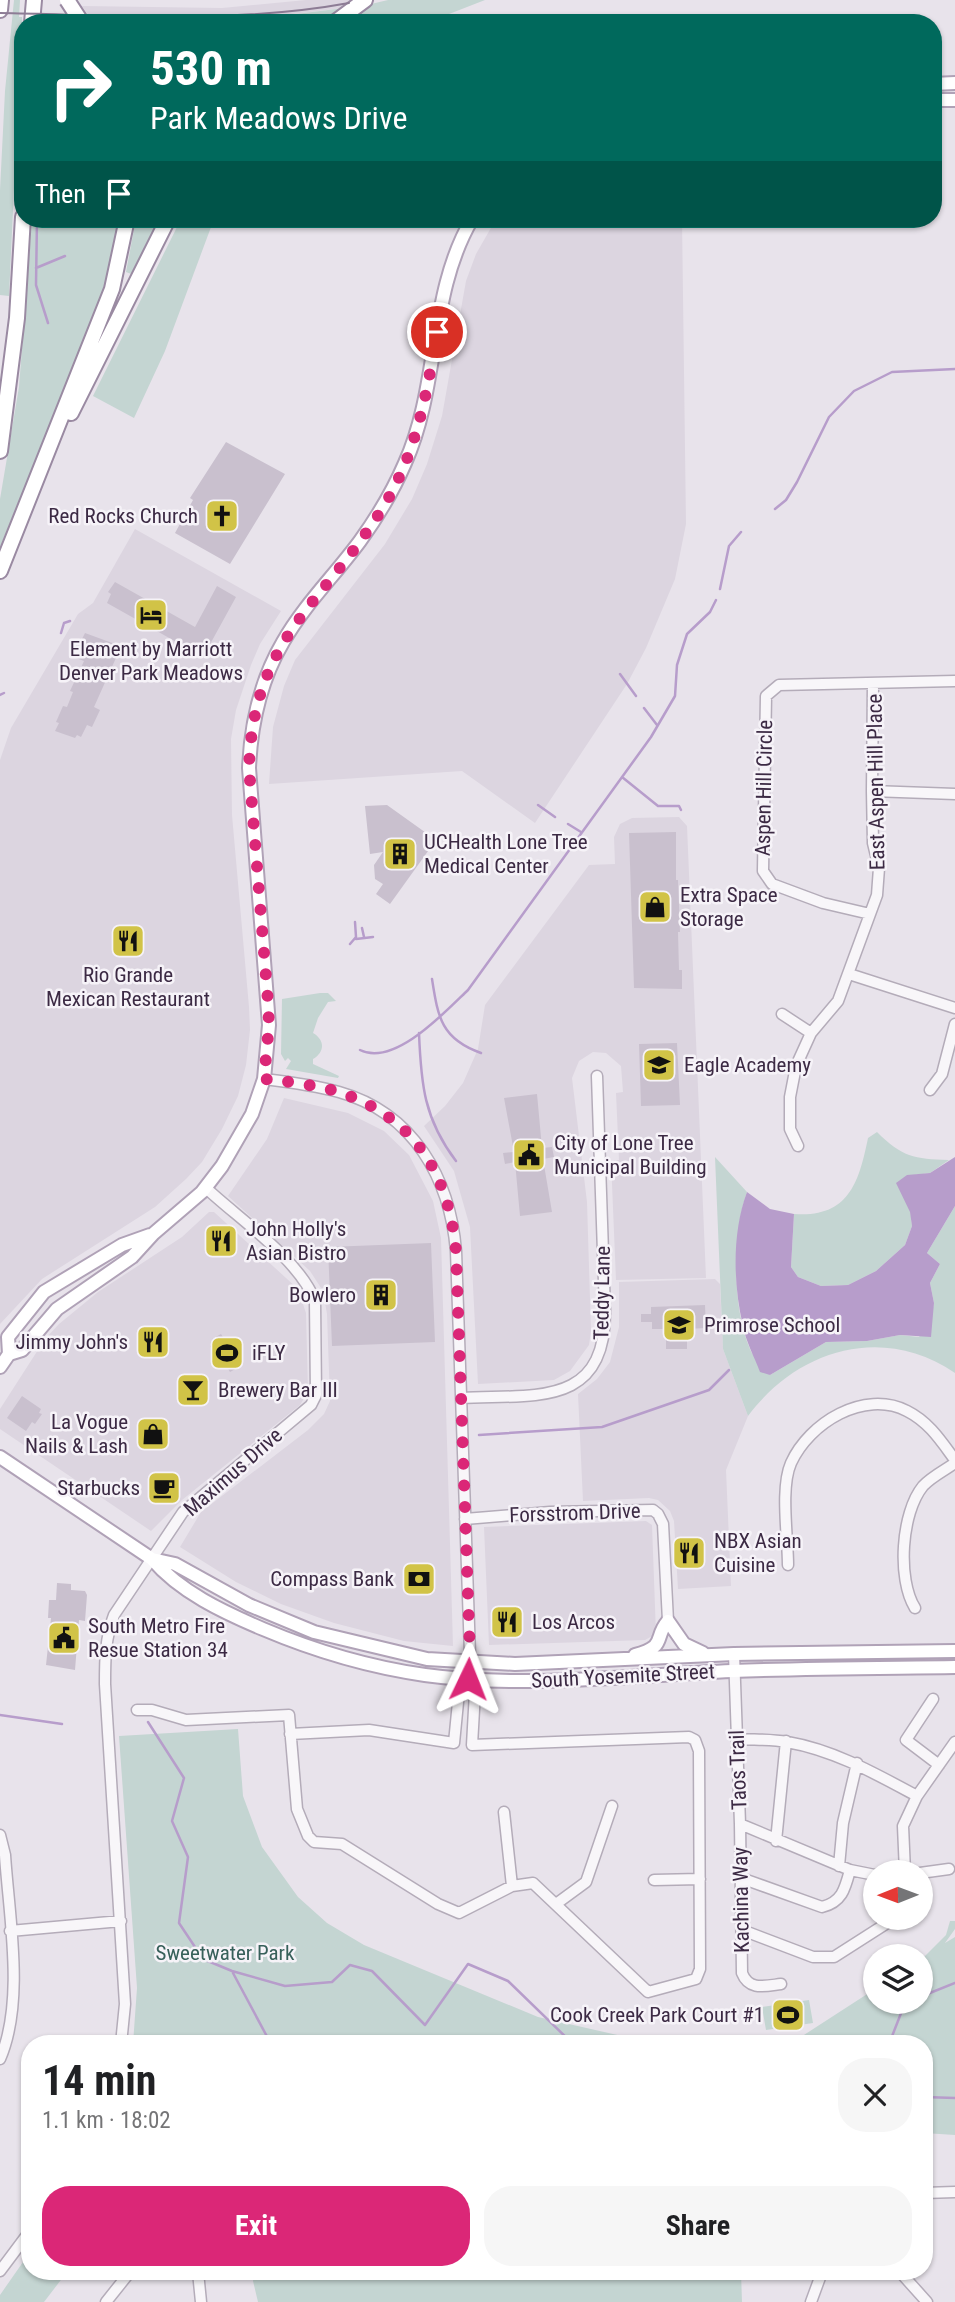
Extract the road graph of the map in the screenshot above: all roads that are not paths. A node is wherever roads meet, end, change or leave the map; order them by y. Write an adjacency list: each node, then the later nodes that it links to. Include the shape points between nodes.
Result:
1 (1, 0): 3 (highway)
2 (365, 0): 4 (highway)
3 (0, 10)
4 (346, 14)
5 (22, 228): 10 (highway, via 17,318)
6 (125, 228): 9 (highway, via 115,281)
7 (164, 228): 9 (highway, via 65,426)
8 (468, 228): 23 (main road, via 452,261 426,399 407,460 376,518 283,641 256,708 249,768 268,1002)
9 (53, 441): 11 (highway)
10 (0, 451)
11 (0, 571)
12 (955, 681): 13 (street, Aspen Hill Circle)
13 (873, 683): 14 (street, East Aspen Hill Place); 16 (street, Aspen Hill Circle, via 779,685 766,696 763,858 763,871 772,884)
14 (872, 791): 15 (street); 16 (street, East Aspen Hill Place, via 873,843 879,868)
15 (955, 794)
16 (870, 914): 17 (street, East Aspen Hill Place)
17 (849, 974): 18 (street); 21 (street, East Aspen Hill Place, via 838,1001)
18 (955, 1008)
19 (782, 1014): 21 (street)
20 (955, 1024): 24 (street, via 942,1074)
21 (811, 1033): 25 (street, East Aspen Hill Place, via 796,1066 790,1097 790,1129)
22 (597, 1076): 34 (street, Teddy Lane, via 605,1336 600,1354 586,1374 566,1390)
23 (264, 1079): 26 (main road, via 239,1139); 34 (street, via 347,1095 401,1127 430,1161 454,1224)
24 (930, 1090)
25 (798, 1146)
26 (206, 1188): 27 (main road); 38 (street, Maximus Drive, via 310,1288 315,1301 316,1395 311,1405 196,1499)
27 (153, 1234): 28 (main road); 30 (main road, via 132,1257)
28 (122, 1245): 29 (main road); 30 (main road, via 117,1256 89,1275)
29 (73, 1275): 31 (main road, via 72,1285 25,1336); 32 (main road, via 44,1292 22,1317 8,1337)
30 (83, 1289): 31 (main road, via 57,1309)
31 (24, 1346): 32 (main road)
32 (9, 1354): 33 (main road)
33 (0, 1367)
34 (461, 1398): 37 (street)
35 (0, 1457): 38 (main road, South Yosemite Street)
36 (955, 1462): 39 (street, via 927,1424 906,1410 868,1405 822,1423 806,1437 790,1465 786,1489); 40 (street, via 924,1485 905,1524 907,1594)
37 (466, 1519): 41 (street, Forsstrom Drive, via 653,1510 663,1524); 46 (street)
38 (152, 1559): 46 (main road, South Yosemite Street, via 175,1564 249,1605 314,1632 388,1652); 49 (main road, South Yosemite Street, via 168,1577 204,1600 296,1643 384,1668); 75 (street, Maximus Drive, via 114,1615 105,1645)
39 (788, 1565)
40 (915, 1608)
41 (668, 1621): 44 (main road, via 684,1644); 45 (main road, via 660,1641 649,1651)
42 (955, 1651): 43 (main road, South Yosemite Street)
43 (734, 1654): 44 (main road, South Yosemite Street); 48 (street, Taos Trail)
44 (711, 1655): 45 (main road, South Yosemite Street)
45 (614, 1660): 46 (main road, South Yosemite Street)
46 (469, 1663): 49 (street)
47 (955, 1667): 48 (main road, South Yosemite Street)
48 (735, 1671): 49 (main road, South Yosemite Street); 53 (street, Taos Trail)
49 (468, 1679)
50 (933, 1699): 57 (street, via 906,1741)
51 (138, 1710): 52 (street, via 186,1720 289,1715)
52 (290, 1734): 71 (street, via 369,1730 454,1743 459,1692 467,1686 475,1692 472,1745 690,1737 699,1752); 73 (street, via 297,1809 314,1842 342,1844 459,1913)
53 (738, 1739): 54 (street); 61 (street, Taos Trail)
54 (786, 1741): 56 (street); 63 (street, Kachina Way)
55 (955, 1742): 57 (street)
56 (857, 1763): 58 (street); 65 (street)
57 (939, 1765): 58 (street)
58 (917, 1796): 64 (street, via 904,1826)
59 (611, 1806): 74 (street, via 586,1882)
60 (504, 1812): 73 (street)
61 (740, 1824): 63 (street, Taos Trail); 70 (street, Kachina Way)
62 (0, 1835): 78 (street)
63 (776, 1840): 65 (street, Taos Trail)
64 (905, 1860)
65 (839, 1866): 67 (street, Taos Trail)
66 (949, 1869): 68 (street)
67 (850, 1870): 69 (street, Taos Trail); 70 (street, via 843,1895 822,1907)
68 (933, 1871)
69 (863, 1873)
70 (741, 1878): 76 (street, Kachina Way)
71 (700, 1879): 72 (street); 74 (street, via 700,1969 696,1979 649,1992)
72 (654, 1880)
73 (512, 1886): 74 (street, via 533,1883)
74 (556, 1905)
75 (121, 1921): 78 (street); 80 (street, Maximus Drive)
76 (741, 1930): 77 (street, via 813,1957 834,1958); 79 (street, Kachina Way, via 745,1981 753,1986)
77 (877, 1930)
78 (10, 1931): 81 (street, via 13,2003)
79 (781, 1984)
80 (122, 2035)
81 (0, 2059)
82 (955, 2192): 83 (street)
83 (933, 2193)
84 (21, 2243): 85 (street)
85 (0, 2271)
86 (124, 2280): 90 (street)
87 (199, 2280): 91 (street)
88 (819, 2280): 92 (street)
89 (907, 2280): 93 (street)
90 (106, 2302)
91 (201, 2302)
92 (811, 2302)
93 (927, 2302)

